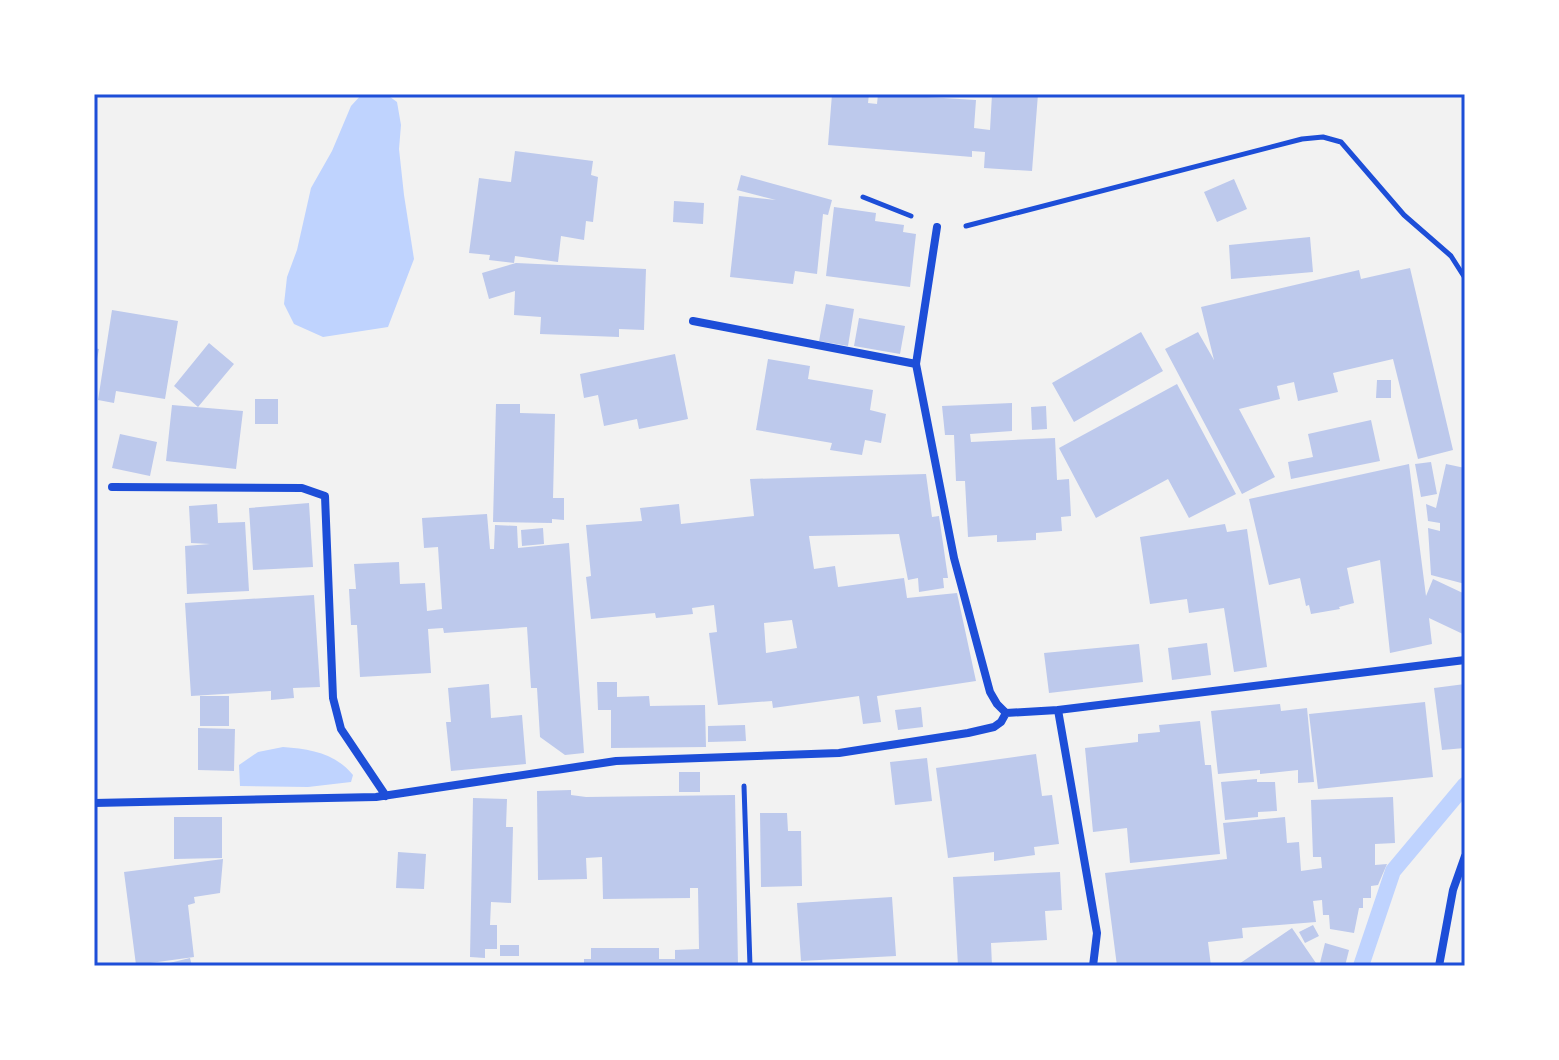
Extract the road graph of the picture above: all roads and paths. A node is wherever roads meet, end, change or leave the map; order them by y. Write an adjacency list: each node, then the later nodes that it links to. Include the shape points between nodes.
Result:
1 (863, 197): 2 (path)
2 (937, 227): 3 (path, via 954,229 1323,137 1341,142 1404,215 1451,256); 5 (street)
3 (1465, 278)
4 (693, 321): 5 (street)
5 (916, 364): 9 (street, via 954,558 990,692)
6 (112, 487): 11 (street, via 302,488 325,496 333,698 341,729)
7 (1465, 660): 8 (street)
8 (1058, 710): 9 (street); 15 (street, via 1097,933)
9 (1006, 713): 10 (street, via 994,727 968,733 839,753)
10 (743, 757): 11 (street, via 616,761); 14 (path)
11 (386, 796): 12 (street)
12 (94, 803)
13 (1465, 856): 16 (street)
14 (750, 966)
15 (1093, 966)
16 (1439, 966)

